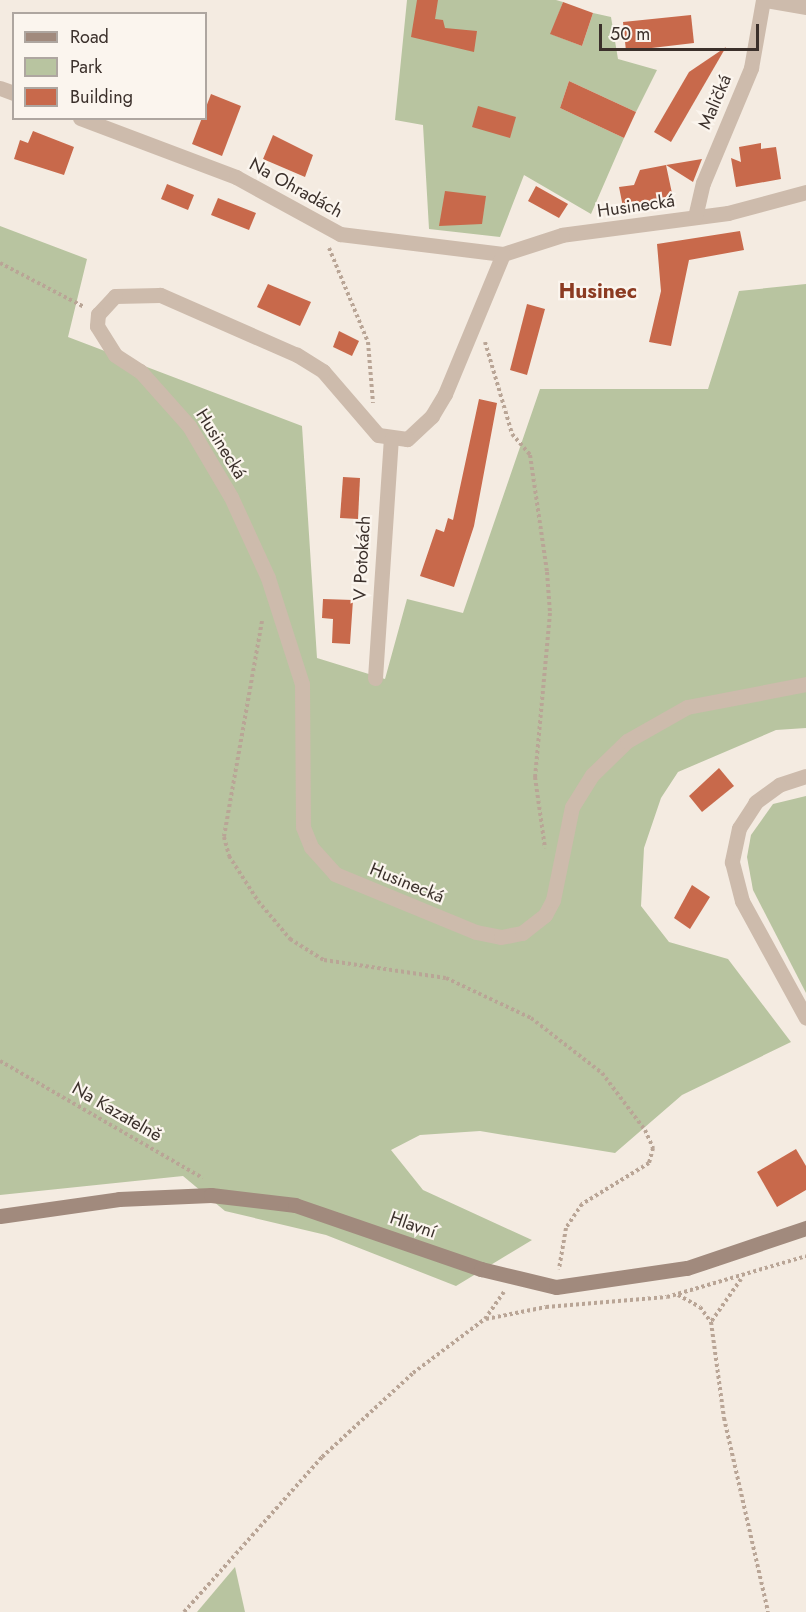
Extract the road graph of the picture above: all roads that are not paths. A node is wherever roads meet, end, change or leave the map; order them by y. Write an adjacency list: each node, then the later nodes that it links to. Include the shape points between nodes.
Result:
1 (764, 0): 2 (street); 5 (street, Maličká, via 751,68 703,183)
2 (806, 7)
3 (85, 120): 6 (street, Na Ohradách, via 236,177 322,227 357,238)
4 (806, 192): 5 (street, Husinecká)
5 (696, 217): 6 (street, Husinecká, via 562,235)
6 (503, 254): 7 (street, via 432,416 407,439)
7 (391, 441): 8 (street, V Potokách); 9 (street, Husinecká, via 366,425 323,371 160,295 115,296 98,314 102,339 148,379 189,426 231,497 268,578 302,684 305,725 300,808 320,859 335,874 376,893 501,937 522,933 545,915 558,876 572,807 592,775 627,741 687,707)
8 (375, 678)
9 (806, 684)
10 (806, 776): 11 (street, via 779,785 756,802 739,828 732,862 742,901)
11 (806, 1018)
12 (0, 1216): 13 (street, Hlavní, via 119,1199 211,1195 295,1205 513,1280 556,1287 687,1269)
13 (806, 1228)

